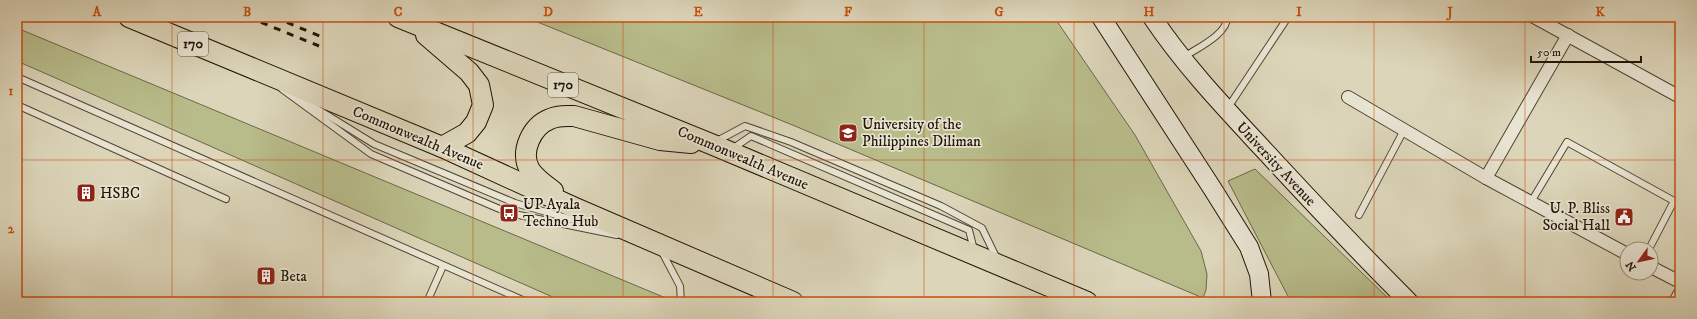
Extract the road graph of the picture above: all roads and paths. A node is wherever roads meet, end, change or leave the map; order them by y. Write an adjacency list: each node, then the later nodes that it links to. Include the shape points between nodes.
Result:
1 (129, 17): 10 (main road, Commonwealth Avenue / 170)
2 (1101, 17): 37 (main road, via 1248,247 1259,274)
3 (1152, 17): 9 (main road, University Avenue)
4 (1227, 17): 9 (lane, via 1227,23 1221,32)
5 (1288, 17): 15 (lane)
6 (1534, 17): 8 (street)
7 (406, 21): 17 (main road, via 469,72 479,85 483,105 476,122 467,133); 18 (main road, Commonwealth Avenue / 170)
8 (1568, 36): 13 (street); 19 (street)
9 (1183, 58): 15 (main road, University Avenue)
10 (257, 71): 17 (main road, Commonwealth Avenue / 170); 25 (lane, via 374,144 515,203); 25 (lane, via 371,154 509,213)
11 (17, 77): 27 (lane)
12 (1348, 97): 16 (street)
13 (1680, 97)
14 (17, 105): 20 (lane)
15 (1226, 110): 38 (main road, University Avenue, via 1331,224)
16 (1404, 130): 19 (street); 23 (lane)
17 (442, 147): 22 (main road, Commonwealth Avenue / 170)
18 (720, 148): 22 (main road, via 660,140 574,116 550,118 534,132 527,145 526,160 537,178); 28 (main road, Commonwealth Avenue / 170); 28 (lane, via 745,126 791,142 941,206 982,228)
19 (1486, 178): 21 (street)
20 (226, 199)
21 (1531, 202): 24 (lane, via 1567,142 1674,201); 26 (street)
22 (573, 208): 25 (main road, Commonwealth Avenue / 170)
23 (1359, 215)
24 (1653, 241)
25 (658, 244): 34 (lane, via 680,286); 35 (main road, Commonwealth Avenue / 170)
26 (1619, 250)
27 (443, 266): 32 (lane); 33 (lane)
28 (1000, 266): 36 (main road, Commonwealth Avenue / 170)
29 (1659, 271): 30 (street)
30 (1680, 282)
31 (1680, 292): 39 (street)
32 (427, 302)
33 (527, 302)
34 (681, 302)
35 (793, 302)
36 (1087, 302)
37 (1262, 302)
38 (1409, 302)
39 (1675, 302)

